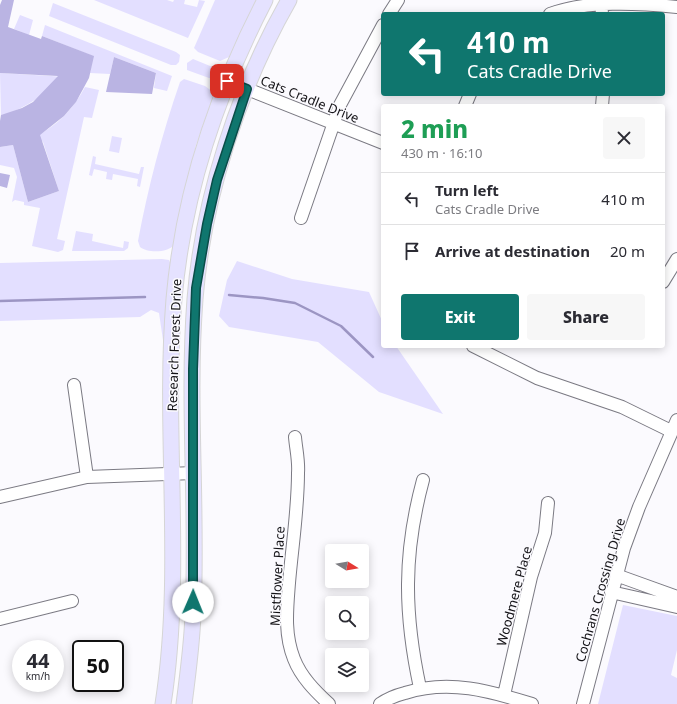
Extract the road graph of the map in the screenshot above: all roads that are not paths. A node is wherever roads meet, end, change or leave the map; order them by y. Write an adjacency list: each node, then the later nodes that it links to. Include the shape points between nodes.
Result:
1 (265, 0): 9 (main road, Research Forest Drive)
2 (289, 0): 10 (main road, Research Forest Drive)
3 (398, 0): 6 (street)
4 (601, 5): 5 (street); 7 (street, via 568,8)
5 (677, 7)
6 (390, 12)
7 (556, 12)
8 (381, 29): 11 (street)
9 (227, 81): 10 (street, Cats Cradle Drive); 20 (main road, Research Forest Drive, via 197,173 177,272 171,369)
10 (247, 89): 11 (street, Cats Cradle Drive); 21 (main road, Research Forest Drive, via 217,180 198,277 193,369)
11 (333, 124): 12 (street, Cats Cradle Drive); 13 (street)
12 (381, 142)
13 (301, 218)
14 (677, 259): 15 (street)
15 (665, 279)
16 (477, 348): 18 (street, via 537,378)
17 (74, 385): 22 (street)
18 (674, 426): 26 (street, Cochrans Crossing Drive, via 639,507)
19 (295, 437): 36 (street, Mistflower Place, via 298,473 288,601 288,641 302,674)
20 (172, 473): 21 (street); 22 (street); 34 (main road, Research Forest Drive, via 172,618)
21 (194, 473): 35 (main road, Research Forest Drive, via 193,616)
22 (87, 477): 24 (street)
23 (423, 480): 32 (street, via 409,547 407,584 409,621)
24 (0, 497)
25 (548, 503): 33 (street, Woodmere Place, via 545,533 531,577)
26 (616, 575): 27 (street, Cochrans Crossing Drive); 28 (street)
27 (611, 592): 30 (street); 39 (street, Cochrans Crossing Drive)
28 (677, 597)
29 (72, 601): 31 (street)
30 (677, 607)
31 (0, 619)
32 (420, 688): 33 (street, via 448,685); 37 (street)
33 (504, 695): 38 (street)
34 (163, 704)
35 (184, 704)
36 (330, 704)
37 (380, 704)
38 (532, 704)
39 (583, 704)

